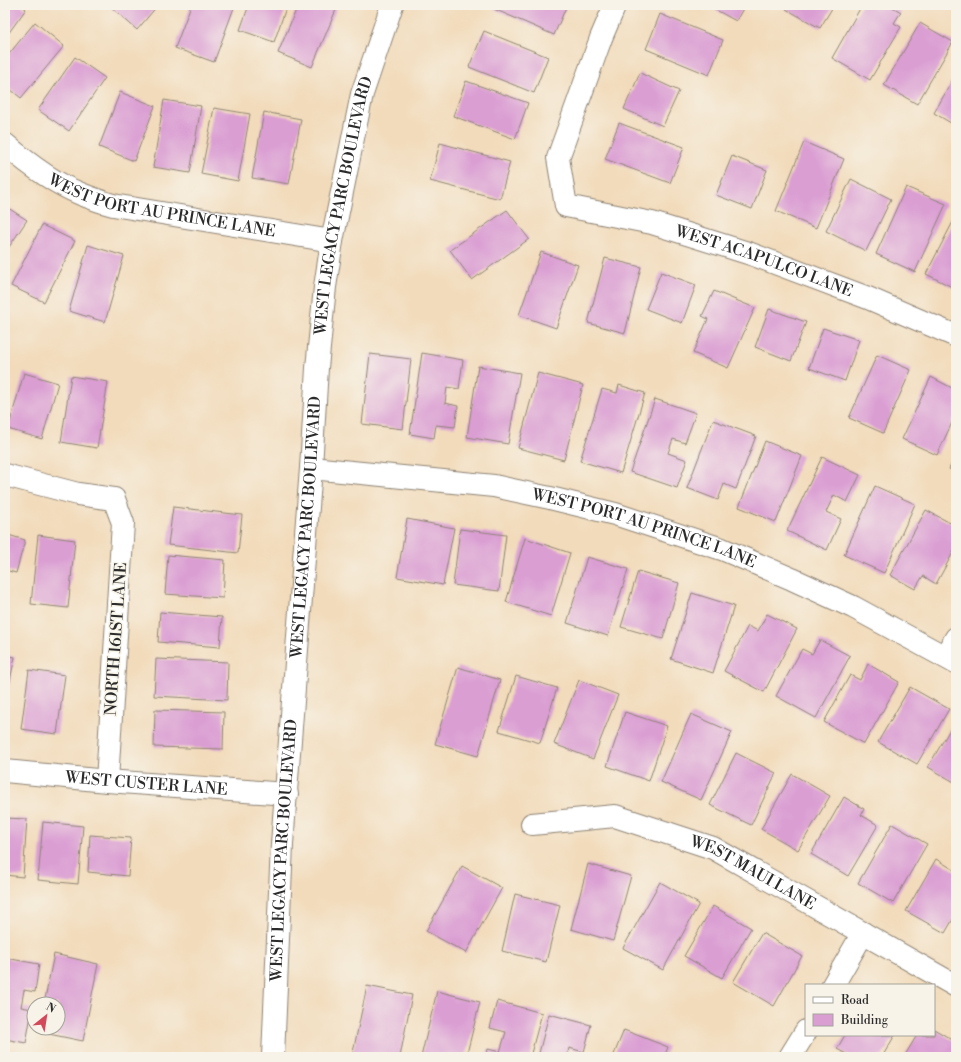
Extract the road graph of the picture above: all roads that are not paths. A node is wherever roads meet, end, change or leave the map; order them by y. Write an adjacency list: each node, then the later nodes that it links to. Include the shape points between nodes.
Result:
1 (392, 5): 4 (street, WEST LEGACY PARC BOULEVARD, via 362,94)
2 (615, 5): 5 (street, WEST ACAPULCO LANE, via 558,158 566,206 652,222 751,254 868,298)
3 (5, 144): 4 (street, WEST PORT AU PRINCE LANE, via 51,179 79,194 113,205)
4 (332, 241): 6 (street, WEST LEGACY PARC BOULEVARD, via 317,368)
5 (956, 336)
6 (311, 468): 9 (street, WEST PORT AU PRINCE LANE, via 494,486 615,514 722,549 792,579 853,607); 12 (street, WEST LEGACY PARC BOULEVARD)
7 (5, 474): 11 (street, NORTH 161ST LANE, via 78,494 114,499 123,523)
8 (956, 638): 9 (street)
9 (951, 660)
10 (5, 771): 11 (street, WEST CUSTER LANE)
11 (107, 781): 12 (street, WEST CUSTER LANE)
12 (287, 794): 18 (street, WEST LEGACY PARC BOULEVARD, via 282,844)
13 (532, 824): 14 (street, WEST MAUI LANE, via 615,816 713,848)
14 (863, 933): 15 (street); 16 (street, WEST MAUI LANE)
15 (834, 984)
16 (956, 986)
17 (805, 1032): 19 (street)
18 (273, 1057)
19 (790, 1057)

